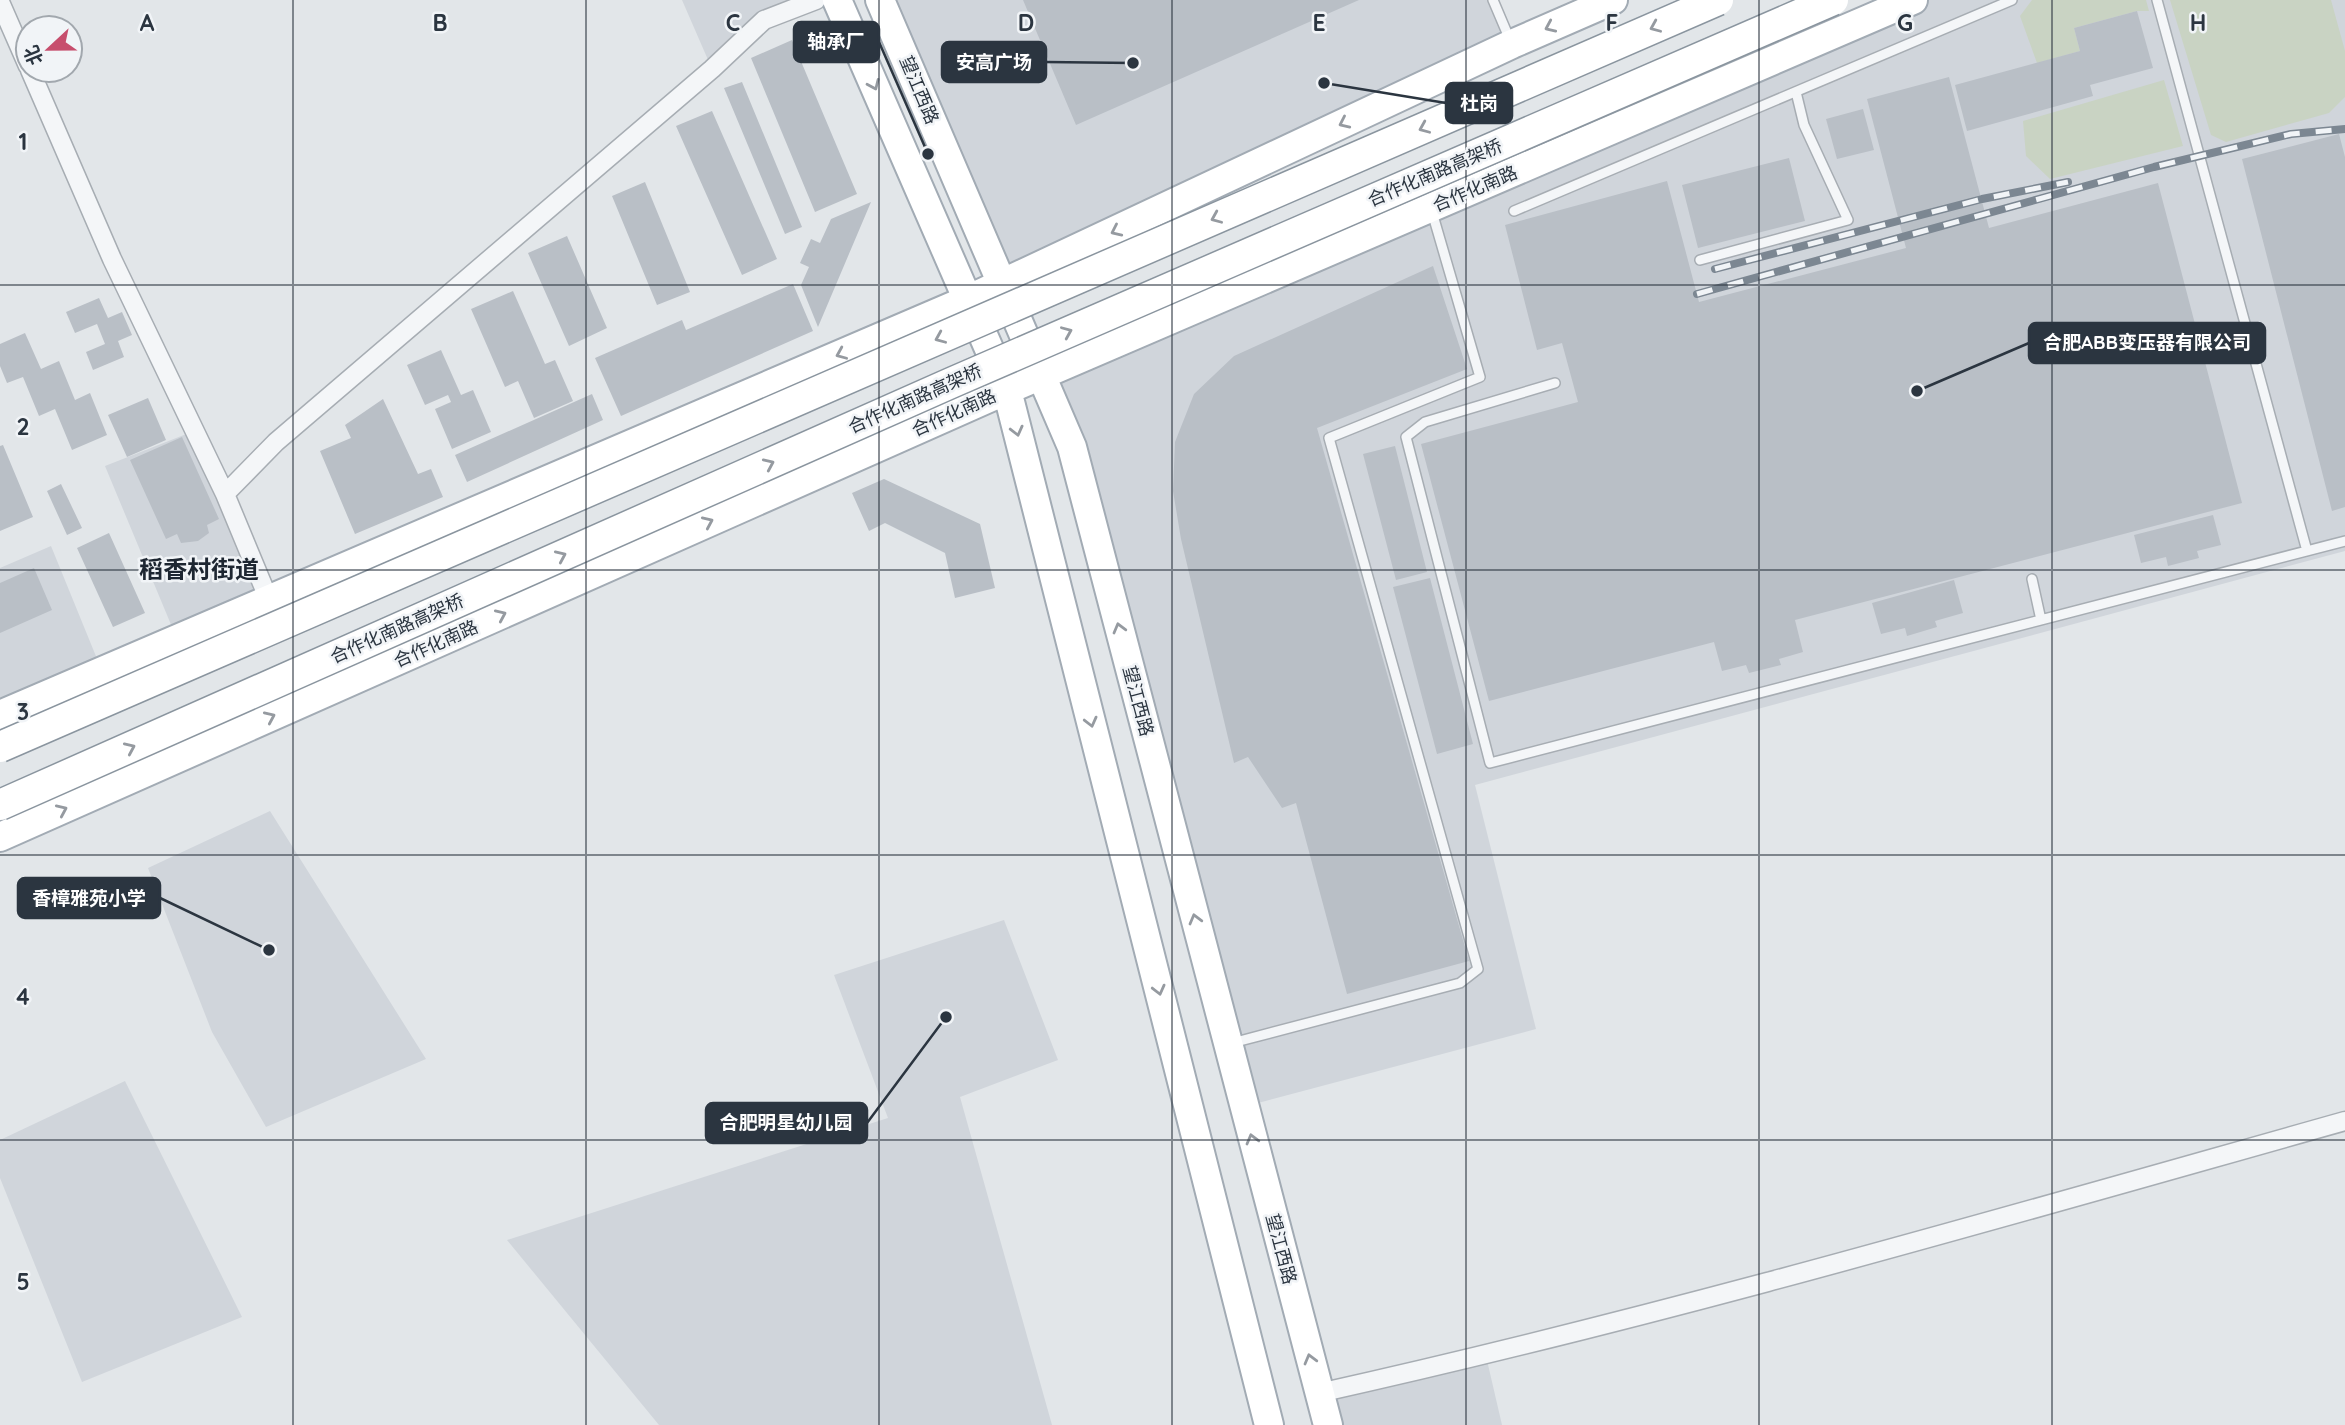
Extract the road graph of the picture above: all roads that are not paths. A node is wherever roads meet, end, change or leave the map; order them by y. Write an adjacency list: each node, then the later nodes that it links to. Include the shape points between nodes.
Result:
1 (816, 0): 24 (street, via 764,20 276,442)
2 (837, 0): 20 (main road, one-way to 20)
3 (880, 0): 19 (main road, 望江西路)
4 (1493, 0): 13 (lane)
5 (1613, 0): 13 (main road, one-way to 13)
6 (1718, 0): 31 (highway, one-way to 31, bridge)
7 (1833, 0): 32 (highway, 合作化南路高架桥, one-way to 7, bridge, via 951,383)
8 (1913, 0): 16 (main road, 合作化南路)
9 (2012, 0): 15 (lane)
10 (2157, 0): 26 (lane)
11 (0, 2): 12 (street)
12 (14, 34)
13 (1512, 44): 19 (main road, one-way to 19)
14 (36, 84): 24 (street, via 112,259)
15 (1796, 92): 17 (lane); 18 (lane, via 1804,125 1848,220)
16 (1431, 207): 21 (main road, 合作化南路); 34 (lane, via 1480,377 1329,438 1478,969 1460,984)
17 (1514, 211)
18 (1700, 260)
19 (1003, 285): 20 (main road); 21 (main road, 望江西路)
20 (967, 300): 23 (main road); 28 (main road, one-way to 28)
21 (1041, 375): 23 (main road, 合作化南路); 34 (main road, 望江西路, one-way to 21, via 1072,447)
22 (1555, 383): 29 (lane, via 1425,422 1406,437 1490,763)
23 (1007, 390): 33 (main road, 合作化南路, one-way to 23); 37 (main road, one-way to 37)
24 (225, 495): 28 (street)
25 (2345, 541): 26 (lane)
26 (2307, 551): 29 (lane)
27 (2032, 579): 29 (lane)
28 (269, 600): 30 (main road)
29 (2042, 620)
30 (0, 715)
31 (0, 747)
32 (0, 805)
33 (0, 837)
34 (1227, 1044): 36 (main road, 望江西路, one-way to 34)
35 (2345, 1121): 36 (street, via 1732,1293)
36 (1319, 1393): 38 (main road, 望江西路)
37 (1269, 1425)
38 (1328, 1425)

